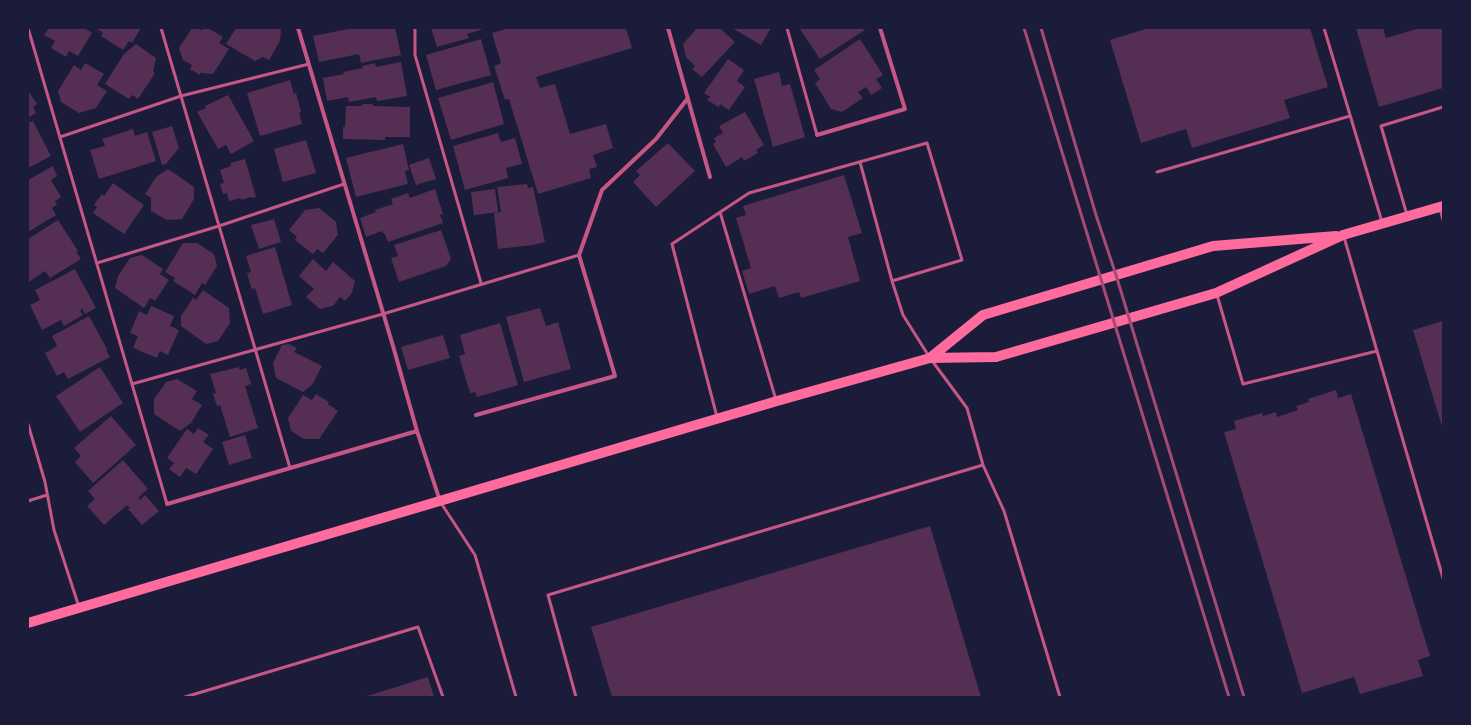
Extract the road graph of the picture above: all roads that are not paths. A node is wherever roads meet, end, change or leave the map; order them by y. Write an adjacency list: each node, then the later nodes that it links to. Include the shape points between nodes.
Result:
1 (28, 28): 15 (lane)
2 (161, 28): 10 (lane)
3 (298, 28): 9 (street)
4 (415, 28): 30 (lane, via 415,55)
5 (668, 28): 11 (street)
6 (787, 28): 14 (lane)
7 (880, 28): 14 (street, via 905,109)
8 (1324, 28): 13 (lane)
9 (309, 64): 10 (lane); 19 (street)
10 (181, 96): 15 (lane); 25 (lane)
11 (688, 98): 18 (street); 27 (street, via 656,139 602,190)
12 (1443, 107): 22 (lane, via 1381,126)
13 (1350, 116): 17 (lane); 24 (lane)
14 (817, 136)
15 (60, 137): 28 (lane)
16 (860, 162): 21 (lane, via 749,193); 29 (lane); 29 (lane, via 927,143 962,260)
17 (1157, 172)
18 (710, 177)
19 (344, 184): 25 (lane); 32 (street)
20 (1441, 206): 22 (main road); 23 (lane)
21 (720, 212): 37 (lane); 39 (lane, via 672,244)
22 (1408, 216): 24 (main road)
23 (1443, 220)
24 (1382, 224): 26 (main road)
25 (219, 226): 28 (lane); 33 (lane)
26 (1343, 235): 31 (main road); 34 (lane); 35 (main road, via 1213,246 983,315)
27 (579, 255): 30 (lane); 38 (street, via 615,376)
28 (97, 263): 36 (lane)
29 (892, 281): 35 (lane, via 903,315)
30 (481, 283): 32 (lane)
31 (1216, 293): 34 (lane, via 1242,384); 35 (main road, via 996,358)
32 (383, 314): 33 (lane); 41 (street)
33 (255, 349): 36 (lane); 43 (lane)
34 (1377, 351): 48 (lane)
35 (930, 358): 37 (main road); 42 (lane, via 967,408)
36 (132, 384): 47 (lane)
37 (777, 401): 39 (main road)
38 (476, 415)
39 (717, 420): 46 (main road)
40 (28, 424): 44 (lane)
41 (417, 431): 43 (street); 46 (street)
42 (983, 465): 54 (lane, via 548,595); 55 (lane, via 1004,511)
43 (290, 468): 47 (street)
44 (47, 495): 45 (lane); 49 (lane, via 54,530)
45 (28, 501)
46 (440, 501): 49 (main road); 53 (lane, via 475,555)
47 (167, 504)
48 (1443, 578)
49 (79, 608): 50 (main road)
50 (28, 623)
51 (185, 697): 52 (lane, via 418,627)
52 (443, 697)
53 (516, 697)
54 (576, 697)
55 (1060, 697)

